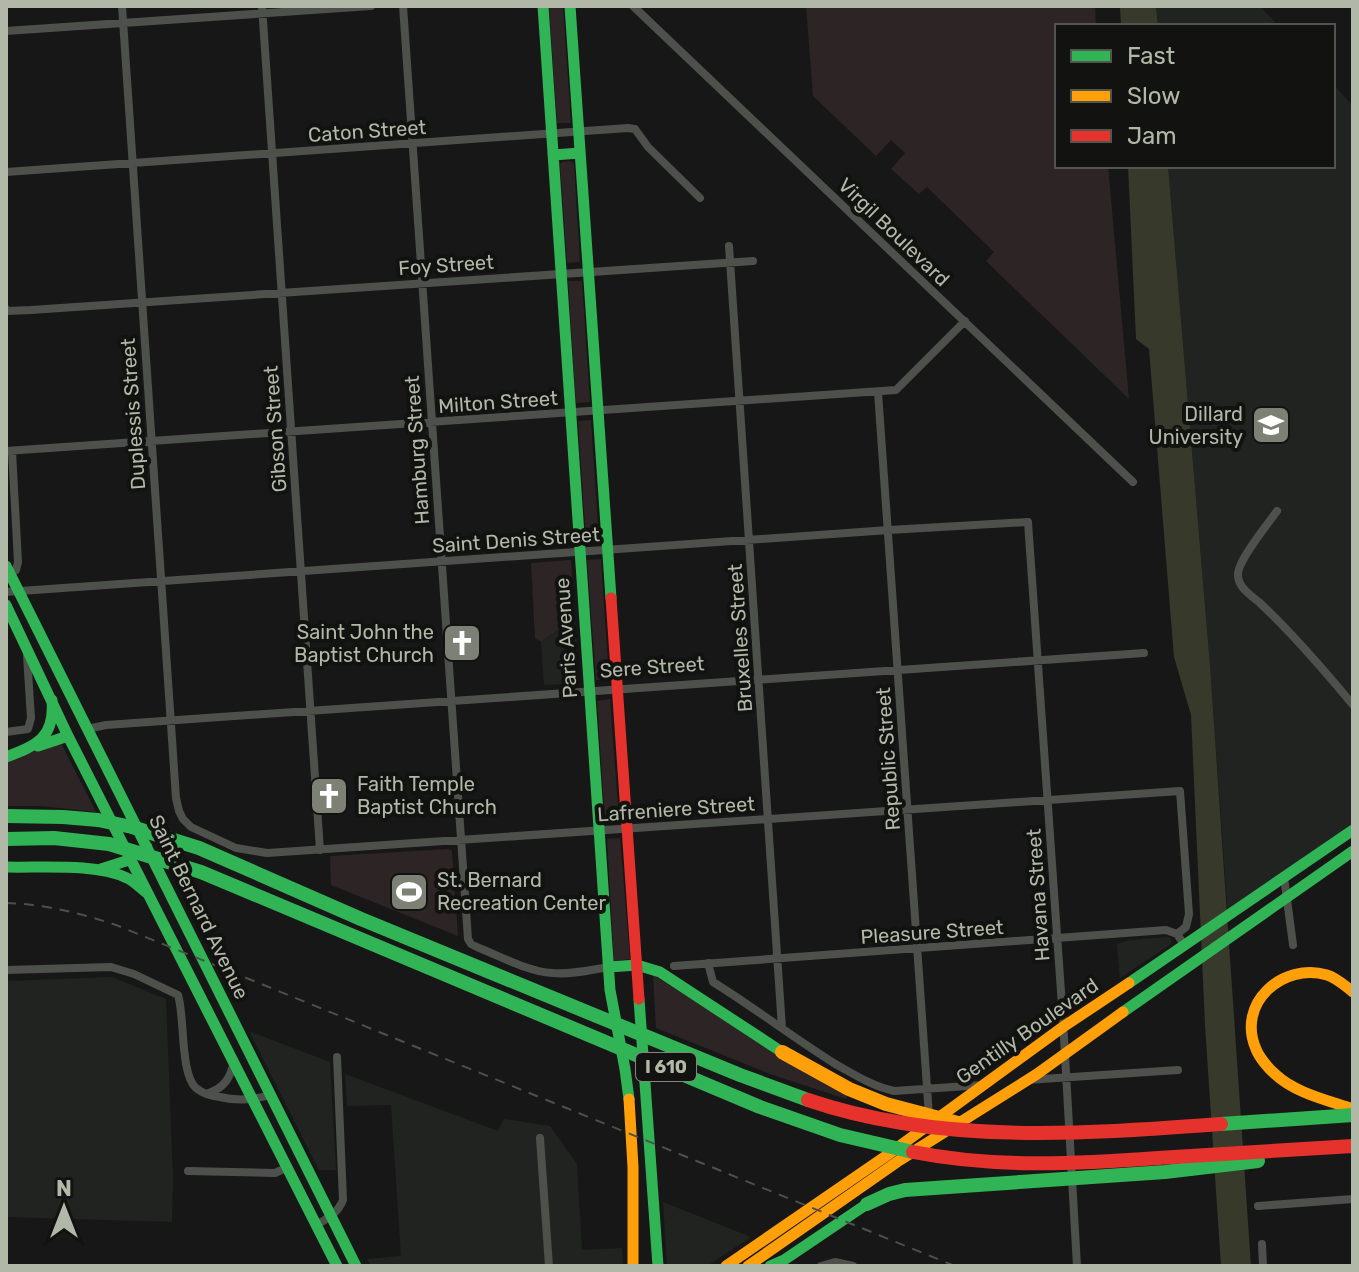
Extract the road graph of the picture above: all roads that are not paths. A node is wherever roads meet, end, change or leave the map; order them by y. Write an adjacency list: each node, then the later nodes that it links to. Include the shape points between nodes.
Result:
1 (122, 6): 8 (street, Duplessis Street)
2 (371, 6): 7 (street)
3 (403, 6): 12 (street, Hamburg Street)
4 (543, 6): 11 (main road, Paris Avenue)
5 (570, 6): 10 (main road)
6 (633, 6): 28 (street, Virgil Boulevard)
7 (263, 10): 8 (street); 14 (street, Gibson Street)
8 (123, 23): 9 (street); 16 (street, Duplessis Street)
9 (6, 31)
10 (579, 131): 11 (street, Caton Street); 13 (main road); 18 (street, Caton Street, via 635,129)
11 (552, 134): 12 (street, Caton Street); 15 (main road, Paris Avenue)
12 (412, 144): 14 (street, Caton Street); 24 (street, Hamburg Street)
13 (580, 153): 15 (main road); 22 (main road)
14 (272, 154): 16 (street, Caton Street); 25 (street, Gibson Street)
15 (553, 155): 23 (main road, Paris Avenue)
16 (132, 163): 17 (street, Caton Street); 26 (street, Duplessis Street)
17 (6, 172)
18 (700, 198)
19 (729, 246): 21 (street, Bruxelles Street)
20 (753, 261): 21 (street, Foy Street)
21 (730, 263): 22 (street, Foy Street); 30 (street, Bruxelles Street)
22 (589, 272): 23 (street, Foy Street); 31 (main road)
23 (562, 274): 24 (street, Foy Street); 32 (main road, Paris Avenue)
24 (421, 283): 25 (street, Foy Street); 33 (street, Hamburg Street)
25 (281, 293): 26 (street, Foy Street); 34 (street, Gibson Street)
26 (142, 302): 27 (street, Foy Street); 35 (street, Duplessis Street)
27 (6, 309)
28 (965, 321): 29 (street, Milton Street, via 903,386); 37 (street, Virgil Boulevard)
29 (878, 392): 30 (street, Milton Street); 40 (street, Republic Street)
30 (739, 401): 31 (street, Milton Street); 41 (street, Bruxelles Street)
31 (599, 411): 32 (street, Milton Street); 42 (main road)
32 (571, 413): 33 (street, Milton Street); 43 (main road, Paris Avenue)
33 (432, 423): 34 (street, Milton Street); 44 (street, Hamburg Street)
34 (291, 432): 35 (street, Milton Street); 46 (street, Gibson Street)
35 (151, 442): 36 (street, Milton Street); 47 (street, Duplessis Street)
36 (9, 451): 45 (street, via 18,562 16,570)
37 (1133, 482)
38 (1277, 511): 59 (street, via 1238,570 1238,581)
39 (1028, 522): 40 (street, Saint Denis Street); 52 (street, Havana Street)
40 (889, 530): 41 (street, Saint Denis Street); 53 (street, Republic Street)
41 (749, 540): 42 (street, Saint Denis Street); 54 (street, Bruxelles Street)
42 (608, 550): 43 (street, Saint Denis Street); 55 (main road)
43 (581, 552): 44 (street, Saint Denis Street); 56 (main road, Paris Avenue)
44 (440, 562): 46 (street, Saint Denis Street); 58 (street, Hamburg Street)
45 (7, 572): 48 (main road, Saint Bernard Avenue)
46 (301, 572): 47 (street, Saint Denis Street); 60 (street, Gibson Street)
47 (161, 582): 48 (street, Saint Denis Street); 61 (street, Duplessis Street)
48 (12, 591): 62 (main road, Saint Bernard Avenue)
49 (6, 605): 50 (main road, Saint Bernard Avenue)
50 (27, 647): 57 (main road, Saint Bernard Avenue); 63 (street, via 31,718 28,729)
51 (1144, 653): 52 (street, Sere Street)
52 (1038, 660): 53 (street, Sere Street); 67 (street, Havana Street)
53 (898, 669): 54 (street, Sere Street); 68 (street, Republic Street)
54 (759, 680): 55 (street, Sere Street); 70 (street, Bruxelles Street)
55 (618, 689): 56 (street, Sere Street); 72 (main road)
56 (590, 691): 58 (street, Sere Street); 73 (main road, Paris Avenue)
57 (52, 700): 64 (main road, Saint Bernard Avenue); 65 (main road, via 49,731)
58 (451, 701): 60 (street, Sere Street); 76 (street, Hamburg Street)
59 (1353, 705)
60 (311, 711): 61 (street, Sere Street); 78 (street, Gibson Street)
61 (171, 720): 62 (street, Sere Street); 71 (street, Duplessis Street, via 176,798)
62 (87, 729): 64 (main road, Sere Street); 77 (main road, Saint Bernard Avenue)
63 (6, 732)
64 (68, 736): 65 (main road, Sere Street); 80 (main road, Saint Bernard Avenue)
65 (29, 749): 66 (main road, Sere Street)
66 (6, 757)
67 (1047, 800): 68 (street, Lafreniere Street); 86 (street, Havana Street); 87 (street, Lafreniere Street, via 1180,791 1189,914)
68 (908, 808): 70 (street, Lafreniere Street); 89 (street, Republic Street)
69 (6, 816): 112 (main road, I 610, bridge, via 99,820 194,845 362,919 827,1106 920,1127)
70 (768, 818): 72 (street, Lafreniere Street); 90 (street, Bruxelles Street)
71 (183, 819): 78 (street, Lafreniere Street, via 253,852)
72 (628, 829): 73 (street, Lafreniere Street); 92 (main road)
73 (600, 830): 76 (street, Lafreniere Street); 94 (main road, Paris Avenue)
74 (1353, 830): 83 (main road, Gentilly Boulevard)
75 (6, 839): 115 (main road, I 610, bridge, via 109,844 201,872 760,1107 847,1138 940,1157 1038,1164)
76 (460, 840): 78 (street, Lafreniere Street); 94 (street, Hamburg Street, via 471,944 549,973)
77 (147, 847): 80 (main road); 108 (main road, Saint Bernard Avenue)
78 (320, 850)
79 (1353, 851): 85 (main road, Gentilly Boulevard)
80 (131, 858): 82 (main road); 84 (main road, Saint Bernard Avenue)
81 (6, 867): 82 (main road)
82 (97, 869): 84 (main road, via 123,875)
83 (1284, 877): 85 (street); 87 (main road, Gentilly Boulevard)
84 (147, 893): 101 (main road, Saint Bernard Avenue)
85 (1287, 898): 88 (street); 99 (main road, Gentilly Boulevard)
86 (1057, 939): 87 (street, Pleasure Street, via 1166,930); 89 (street, Pleasure Street); 97 (street, Havana Street)
87 (1184, 941): 97 (main road, Gentilly Boulevard)
88 (1293, 945)
89 (918, 949): 90 (street, Pleasure Street); 106 (street, Republic Street)
90 (778, 958): 91 (street, Pleasure Street); 98 (street, Bruxelles Street)
91 (708, 963): 93 (street, Pleasure Street); 98 (street, via 713,982)
92 (637, 965): 94 (main road); 112 (main road, bridge, via 666,976 849,1089 948,1121); 123 (main road)
93 (674, 966)
94 (609, 967): 122 (main road, Paris Avenue, via 631,1134)
95 (6, 970): 107 (street, via 111,967 178,995 186,1066 196,1088)
96 (1353, 992): 110 (main road, via 1339,979 1314,971 1285,976 1262,995 1250,1025 1255,1048 1272,1072)
97 (1063, 1027): 99 (street, Havana Street); 105 (main road, Gentilly Boulevard)
98 (782, 1028): 106 (street, via 886,1089)
99 (1065, 1054): 103 (street, Havana Street); 104 (main road, Gentilly Boulevard)
100 (337, 1057): 120 (street, via 344,1195)
101 (234, 1062): 107 (street, via 228,1082); 109 (main road, Saint Bernard Avenue)
102 (1178, 1070): 103 (street)
103 (1066, 1078): 104 (street); 135 (street, Havana Street)
104 (1027, 1080): 132 (main road, Gentilly Boulevard)
105 (986, 1085): 106 (street); 111 (main road, Gentilly Boulevard)
106 (927, 1088): 111 (street, Republic Street)
107 (207, 1094): 109 (street)
108 (270, 1095): 109 (street); 120 (main road, Saint Bernard Avenue)
109 (254, 1100): 116 (main road, Saint Bernard Avenue)
110 (1353, 1112): 112 (main road, I 610, bridge)
111 (930, 1125): 131 (main road, Gentilly Boulevard)
112 (1025, 1135)
113 (540, 1138): 128 (street)
114 (1353, 1146): 115 (main road, I 610, bridge)
115 (1303, 1149): 133 (main road, bridge, via 1289,1158 1165,1172 905,1190 867,1204)
116 (288, 1167): 117 (street, via 275,1173); 121 (main road, Saint Bernard Avenue)
117 (188, 1171)
118 (1353, 1199): 119 (street)
119 (1258, 1206)
120 (331, 1217): 121 (street); 127 (main road, Saint Bernard Avenue)
121 (316, 1225): 126 (main road, Saint Bernard Avenue)
122 (633, 1242): 123 (main road); 129 (main road, Paris Avenue)
123 (656, 1242): 130 (main road)
124 (1262, 1244): 136 (street)
125 (850, 1265): 134 (street)
126 (337, 1266)
127 (356, 1266)
128 (549, 1266)
129 (633, 1266)
130 (658, 1266)
131 (726, 1266)
132 (748, 1266)
133 (770, 1266)
134 (821, 1266)
135 (1077, 1266)
136 (1263, 1266)

